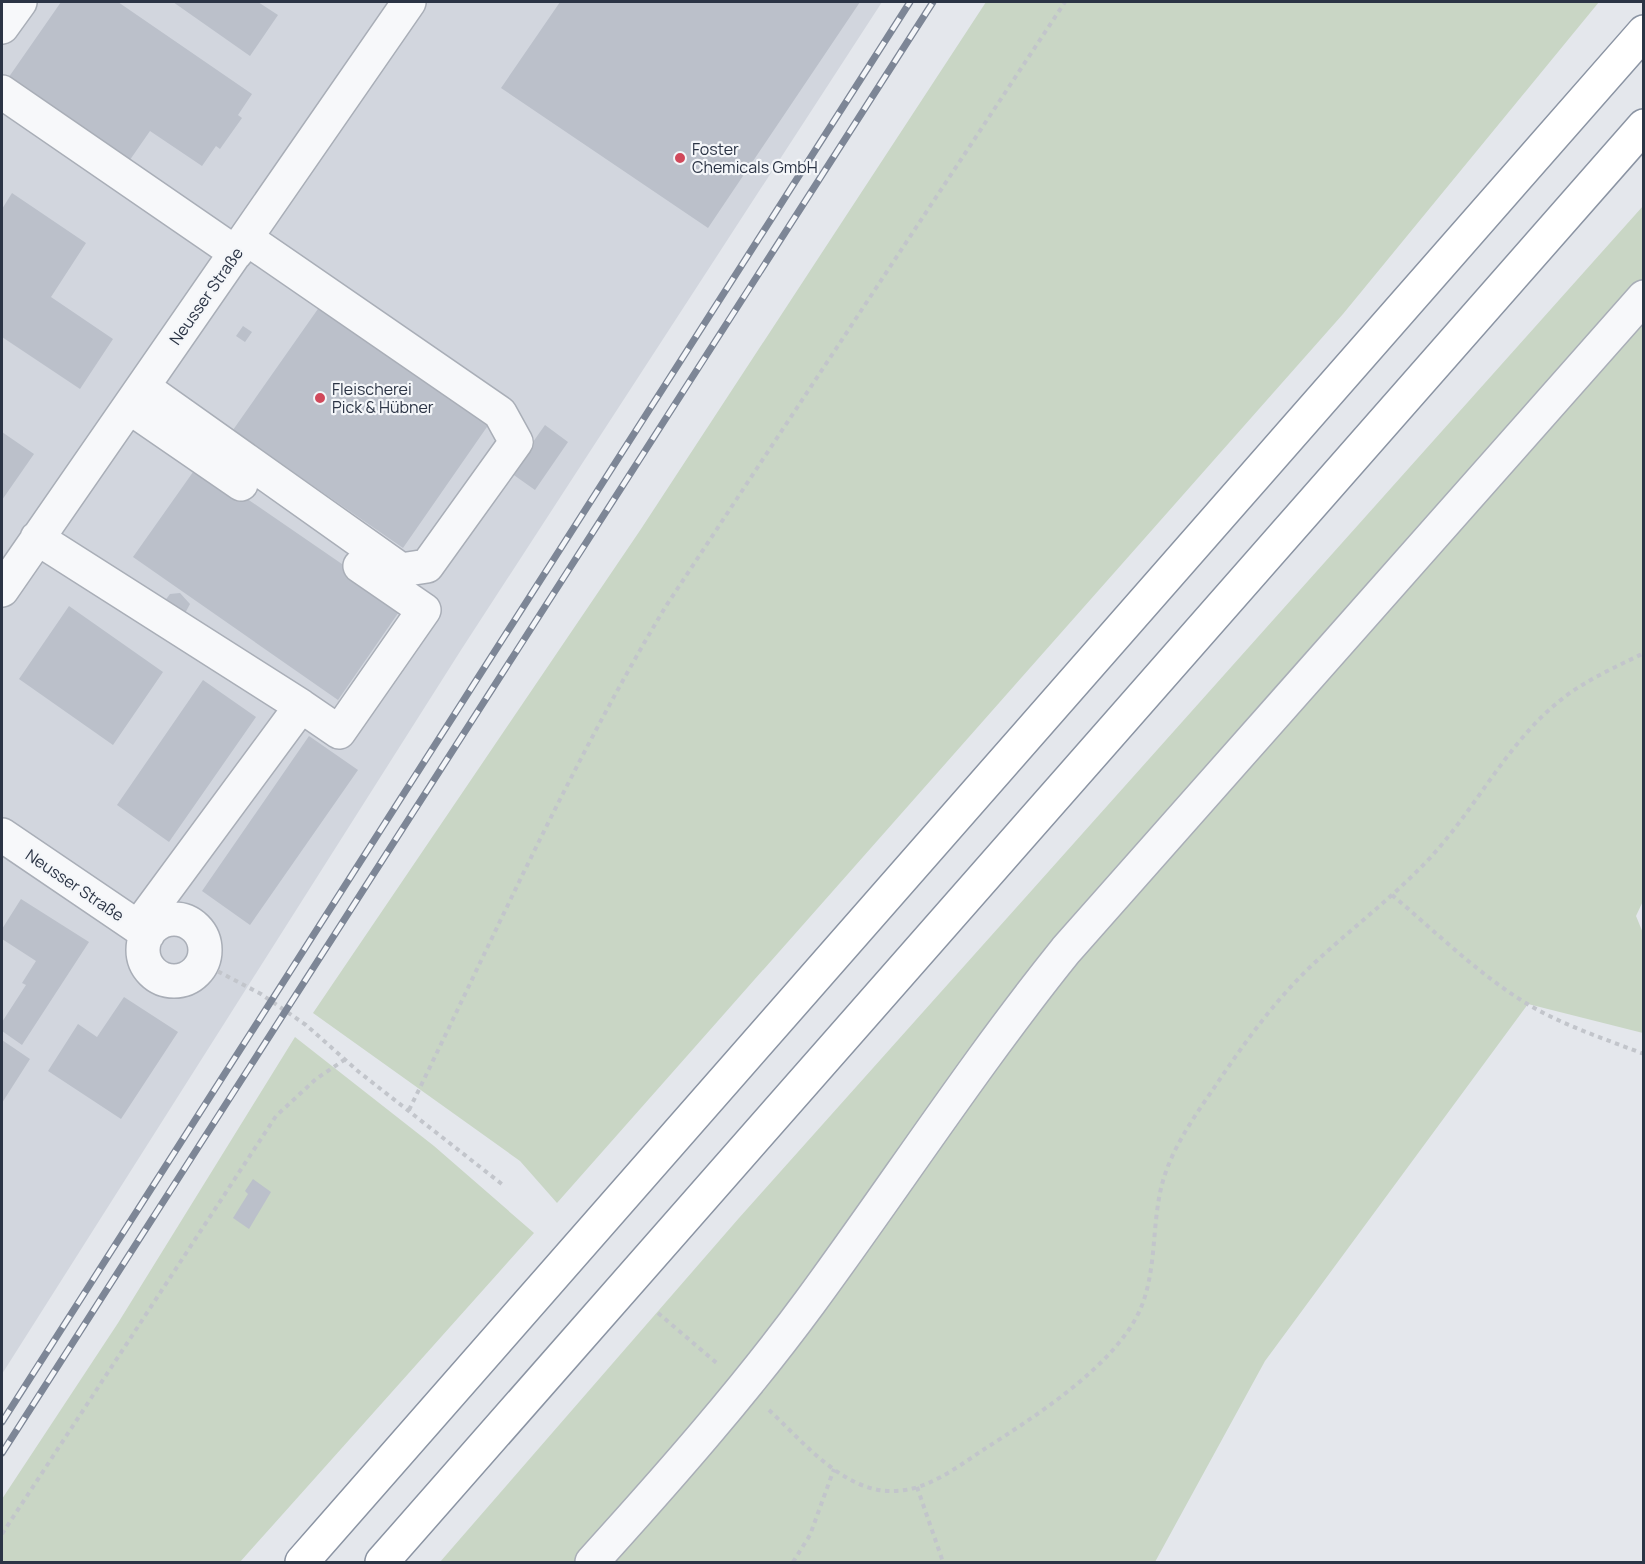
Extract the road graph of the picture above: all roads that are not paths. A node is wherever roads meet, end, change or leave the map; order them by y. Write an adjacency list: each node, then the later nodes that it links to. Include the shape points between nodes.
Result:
1 (20, 2): 3 (street)
2 (409, 2): 7 (street, Neusser Straße)
3 (2, 27)
4 (1644, 32): 15 (highway)
5 (2, 92): 7 (street)
6 (1644, 126): 16 (highway)
7 (241, 246): 9 (street, Neusser Straße); 9 (street, via 500,413 516,442 427,566 401,570)
8 (1644, 297): 17 (street, via 1060,957 810,1302 744,1387)
9 (136, 397): 10 (street, Neusser Straße); 12 (street, via 181,455 424,610 339,732)
10 (37, 538): 11 (street, Neusser Straße); 12 (street, via 102,566)
11 (2, 590)
12 (301, 706): 14 (street)
13 (2, 835): 14 (street, Neusser Straße)
14 (143, 930): 14 (street, via 164,921 184,921 200,934 204,943 202,963 188,978 159,978 143,953)
15 (302, 1563)
16 (382, 1563)
17 (592, 1563)

